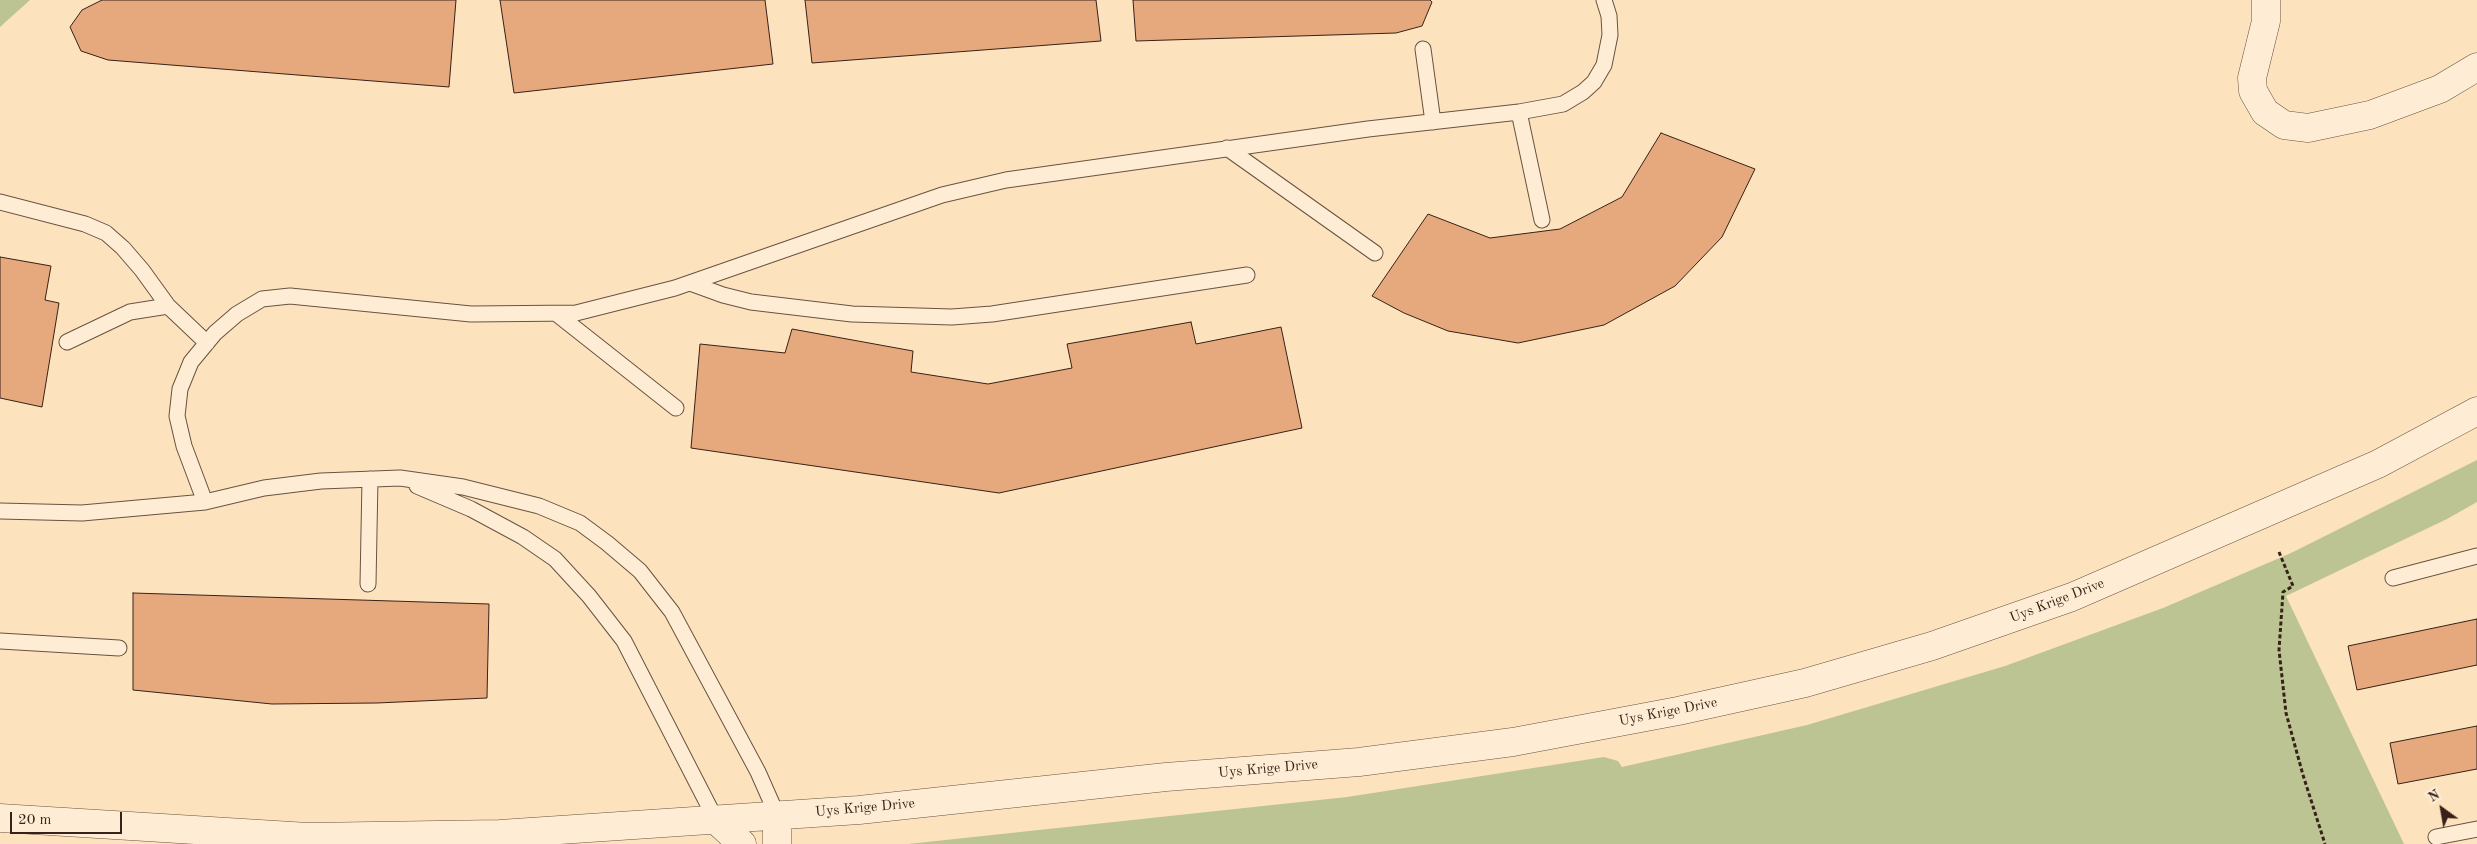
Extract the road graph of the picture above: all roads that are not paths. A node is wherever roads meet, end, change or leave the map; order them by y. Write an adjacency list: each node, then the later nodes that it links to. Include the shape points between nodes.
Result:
1 (1604, 0): 5 (lane, via 1610,35 1604,65 1594,82 1563,104)
2 (2266, 0): 4 (street, via 2266,21 2252,78 2253,91 2265,112 2284,125 2308,128 2370,114 2440,89)
3 (1423, 49): 6 (lane)
4 (2477, 67)
5 (1519, 112): 6 (lane); 9 (lane)
6 (1433, 122): 7 (lane)
7 (1227, 148): 10 (lane); 12 (lane, via 1006,180 942,195)
8 (0, 202): 13 (lane, via 85,224 106,233 142,270)
9 (1542, 220)
10 (1375, 253)
11 (1247, 275): 12 (lane, via 992,314 952,317 852,314 751,302)
12 (690, 283): 14 (lane, via 611,306)
13 (168, 306): 15 (lane, via 130,312); 16 (lane)
14 (557, 314): 16 (lane, via 471,314 281,297 262,299 237,314); 17 (lane)
15 (67, 342)
16 (207, 343): 21 (lane, via 191,362 180,389 178,416 184,446)
17 (676, 408)
18 (2477, 411): 28 (street, Uys Krige Drive, via 2378,464 2072,597 1932,646 1805,683 1660,715 1438,752 859,810)
19 (400, 478): 20 (lane); 28 (lane, via 463,487 539,506 580,523 640,571 672,612 758,772); 30 (lane, via 498,522 555,559 624,640)
20 (370, 479): 21 (lane, via 264,488); 25 (lane)
21 (205, 502): 22 (lane, via 82,513)
22 (0, 511)
23 (2477, 556): 24 (lane)
24 (2393, 578)
25 (368, 584)
26 (0, 641): 27 (lane)
27 (119, 648)
28 (777, 815): 30 (street, Uys Krige Drive); 34 (street)
29 (0, 818): 30 (street, Uys Krige Drive, via 308,837 500,834)
30 (716, 820): 33 (street)
31 (2477, 829): 32 (lane)
32 (2436, 837)
33 (742, 844)
34 (777, 844)

